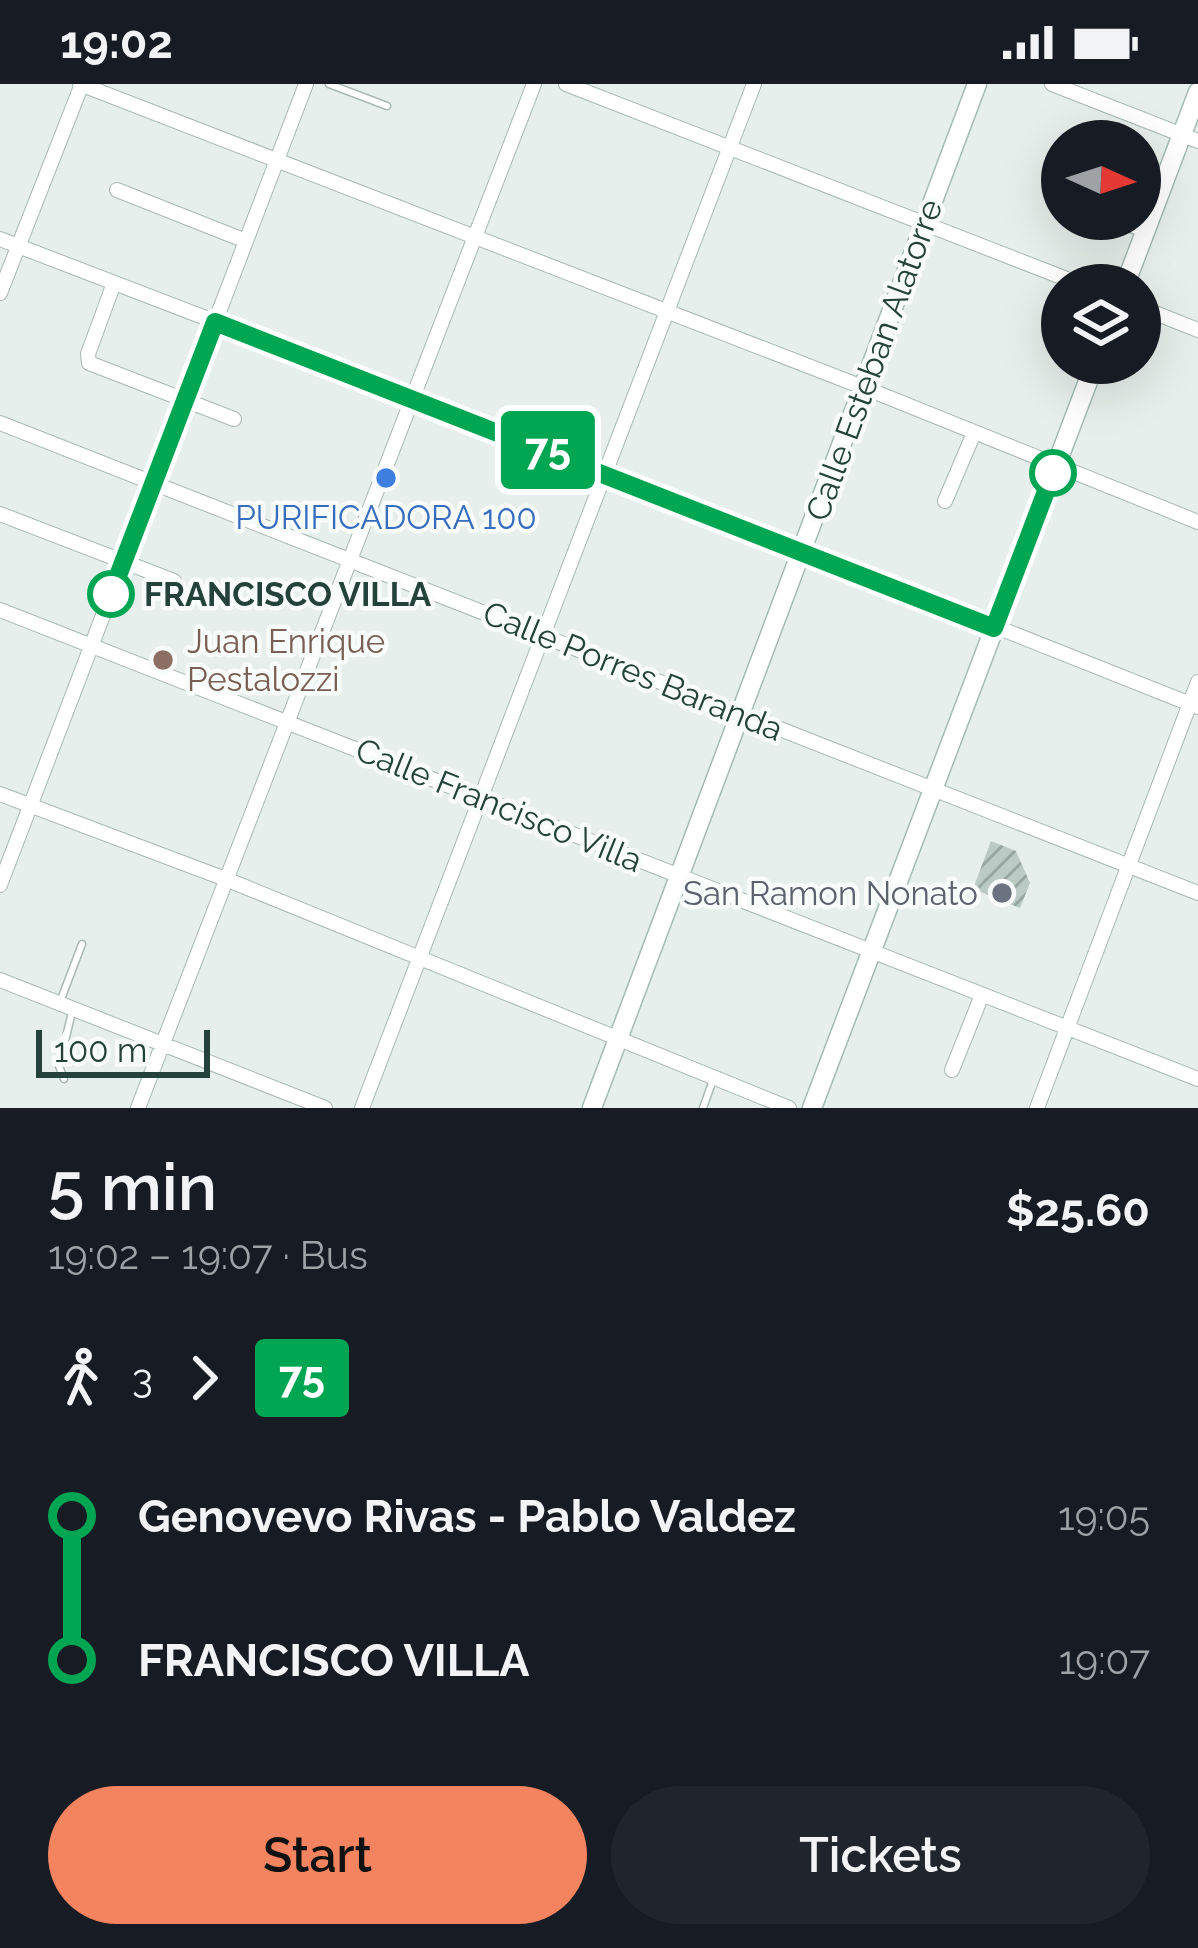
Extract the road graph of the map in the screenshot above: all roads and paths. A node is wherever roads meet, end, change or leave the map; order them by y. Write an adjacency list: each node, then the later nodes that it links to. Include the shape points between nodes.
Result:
1 (81, 84): 13 (street); 20 (street)
2 (306, 84): 13 (street)
3 (329, 84): 10 (lane)
4 (534, 84): 17 (street)
5 (566, 84): 12 (street)
6 (754, 84): 12 (street)
7 (977, 84): 16 (street, Calle Esteban Alatorre)
8 (1052, 84): 11 (street)
9 (1198, 92): 11 (street)
10 (387, 106)
11 (1190, 138): 15 (street)
12 (730, 147): 16 (street); 24 (street)
13 (278, 159): 17 (street); 19 (street)
14 (117, 190): 19 (street)
15 (1161, 199)
16 (925, 223): 21 (street); 29 (street, Calle Esteban Alatorre)
17 (473, 235): 24 (street); 30 (street)
18 (0, 239): 20 (street)
19 (246, 242): 26 (street)
20 (18, 245): 22 (street); 23 (street)
21 (1041, 269)
22 (114, 283): 26 (street); 31 (street, via 88,361)
23 (0, 293)
24 (666, 312): 29 (street); 36 (street)
25 (1161, 316): 27 (street)
26 (215, 322): 30 (street); 31 (street)
27 (1198, 330)
28 (1087, 384): 35 (street)
29 (866, 388): 34 (street); 41 (street, Calle Esteban Alatorre)
30 (410, 397): 36 (street); 42 (street)
31 (185, 400): 32 (street); 37 (street)
32 (234, 419)
33 (0, 423): 37 (street, Calle Porres Baranda)
34 (974, 433): 35 (street); 38 (street)
35 (1056, 467): 40 (street); 46 (street)
36 (604, 472): 41 (street); 47 (street)
37 (154, 482): 42 (street, Calle Porres Baranda); 43 (street)
38 (945, 501)
39 (0, 514): 43 (street)
40 (1198, 522)
41 (803, 551): 46 (street); 51 (street, Calle Esteban Alatorre)
42 (350, 557): 47 (street, Calle Porres Baranda); 52 (street)
43 (124, 562): 44 (street); 48 (street)
44 (174, 581)
45 (0, 610): 48 (street, Calle Francisco Villa)
46 (994, 628): 50 (street); 53 (street)
47 (543, 635): 51 (street, Calle Porres Baranda); 55 (street)
48 (92, 646): 52 (street, Calle Francisco Villa); 56 (street)
49 (1198, 682): 50 (street)
50 (1194, 706): 57 (street)
51 (741, 713): 53 (street, Calle Porres Baranda); 58 (street, Calle Esteban Alatorre)
52 (288, 722): 55 (street, Calle Francisco Villa); 59 (street)
53 (933, 790): 57 (street, Calle Porres Baranda); 63 (street)
54 (0, 794): 56 (street)
55 (482, 796): 58 (street, Calle Francisco Villa); 64 (street)
56 (31, 806): 59 (street); 60 (street)
57 (1128, 866): 61 (street, Calle Porres Baranda); 68 (street)
58 (680, 877): 63 (street, Calle Francisco Villa); 69 (street, Calle Esteban Alatorre)
59 (228, 880): 64 (street); 70 (street)
60 (0, 885)
61 (1198, 893)
62 (82, 944): 67 (lane)
63 (872, 953): 66 (street, Calle Francisco Villa); 81 (street)
64 (419, 958): 69 (street); 77 (street)
65 (0, 980): 67 (street)
66 (982, 995): 68 (street, Calle Francisco Villa); 71 (street)
67 (66, 1006): 70 (street); 73 (lane)
68 (1067, 1028): 74 (street, Calle Francisco Villa); 82 (street)
69 (619, 1037): 72 (street); 78 (street, Calle Esteban Alatorre)
70 (163, 1044): 75 (street); 76 (street)
71 (952, 1070)
72 (715, 1077): 79 (lane); 80 (street)
73 (64, 1079)
74 (1198, 1079)
75 (138, 1108)
76 (326, 1108)
77 (362, 1108)
78 (592, 1108)
79 (703, 1108)
80 (789, 1108)
81 (812, 1108)
82 (1036, 1108)

